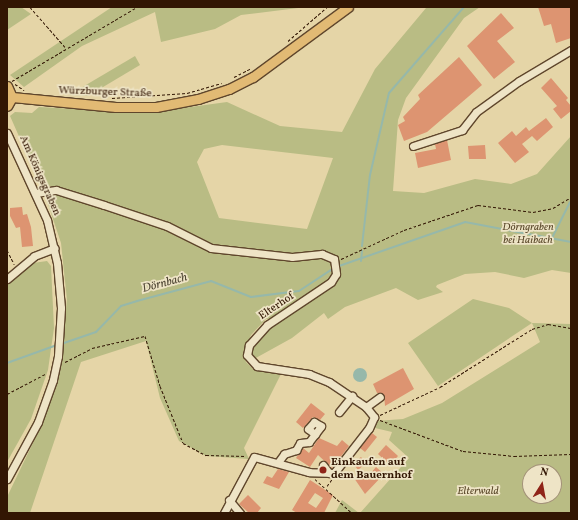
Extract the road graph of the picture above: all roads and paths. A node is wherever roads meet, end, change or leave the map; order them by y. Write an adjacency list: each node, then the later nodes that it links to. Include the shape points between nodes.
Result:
1 (30, 7): 6 (path)
2 (137, 7): 6 (path)
3 (327, 7): 5 (path)
4 (348, 7): 16 (main road, Würzburger Straße, via 253,77 230,89 198,99 156,107 116,107 24,99)
5 (285, 44)
6 (66, 47): 10 (path)
7 (571, 50): 18 (street, via 519,81 476,112 462,130)
8 (254, 67): 11 (path)
9 (7, 77): 14 (path, via 23,90)
10 (17, 78)
11 (233, 78)
12 (226, 81): 15 (path, via 187,92)
13 (7, 86): 16 (main road)
14 (30, 91)
15 (109, 98)
16 (10, 101)
17 (7, 133): 19 (street, Am Königsgraben)
18 (413, 146)
19 (36, 193): 21 (street, Am Königsgraben); 23 (street, via 56,190 104,205 167,226 211,248 292,257 322,254 334,259)
20 (571, 197): 23 (path, via 553,208 533,212 478,205 348,254)
21 (55, 248): 24 (street, via 34,256); 27 (street, Am Königsgraben, via 61,327 58,356)
22 (7, 250): 24 (path)
23 (337, 266): 30 (street, Elterhof, via 336,274 328,286 267,325 249,345 247,356 257,366 317,376)
24 (17, 270): 25 (street)
25 (7, 279)
26 (571, 328): 34 (path, via 548,324 532,329 440,387)
27 (53, 369): 28 (path); 29 (path); 37 (path, via 92,348 145,336 160,386 183,442 206,455); 42 (street, Am Königsgraben, via 38,422)
28 (47, 378)
29 (7, 394)
30 (352, 396): 32 (street, Elterhof); 33 (street)
31 (380, 397): 32 (street)
32 (366, 407): 34 (street, Elterhof)
33 (340, 412)
34 (374, 417): 36 (path, via 463,451 514,456); 41 (street, via 369,428)
35 (315, 434): 38 (street, via 309,442 300,443 296,450 284,454)
36 (571, 454)
37 (254, 457): 38 (street); 44 (street)
38 (279, 461): 40 (street)
39 (323, 465): 41 (street)
40 (309, 472): 41 (street); 43 (path)
41 (332, 473): 43 (path)
42 (7, 479)
43 (327, 487): 47 (path)
44 (229, 500): 45 (street); 46 (street)
45 (224, 513)
46 (240, 513)
47 (352, 513)

